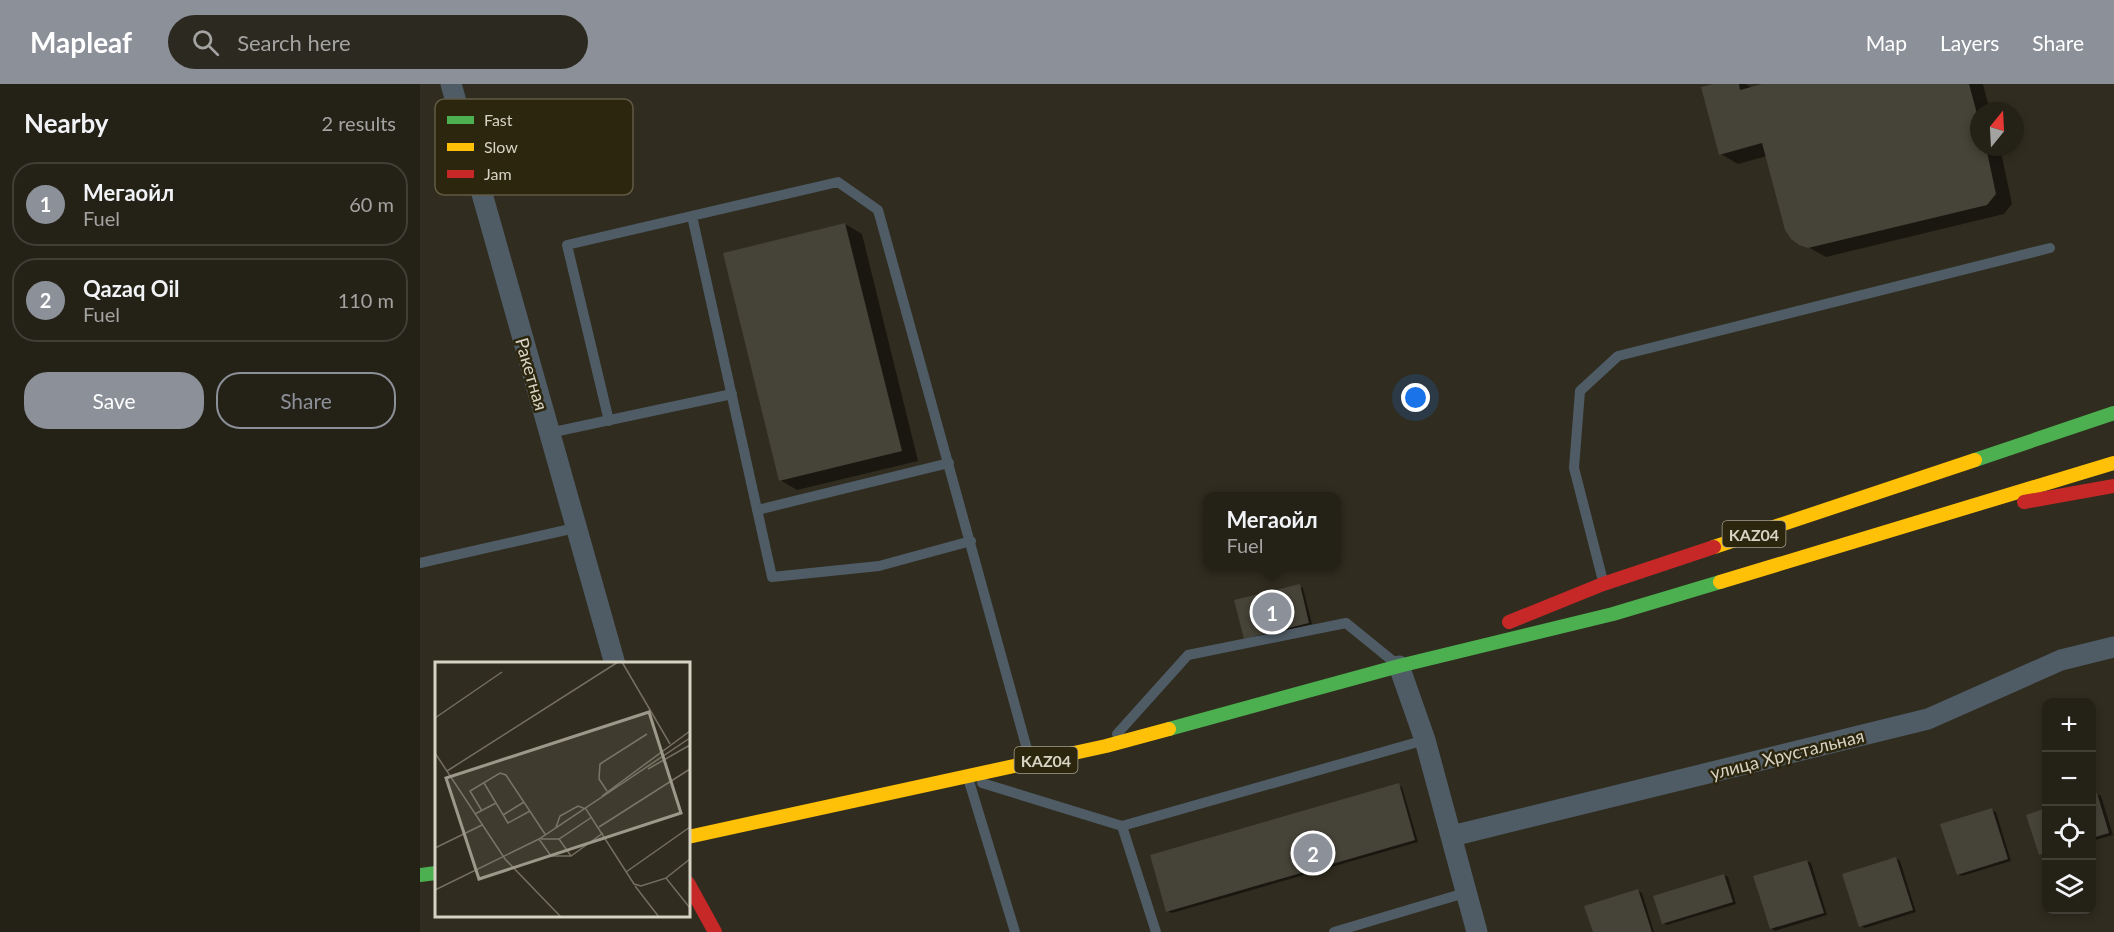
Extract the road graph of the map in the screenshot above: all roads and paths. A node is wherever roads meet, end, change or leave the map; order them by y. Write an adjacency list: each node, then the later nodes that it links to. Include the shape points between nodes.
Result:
1 (451, 84): 2 (street, Ракетная)
2 (455, 99)
3 (482, 195): 9 (street, Ракетная)
4 (692, 216): 6 (lane); 8 (lane, via 567,245); 10 (lane, via 838,182 878,210)
5 (2050, 248): 18 (lane, via 1618,356 1580,391 1574,468)
6 (732, 394): 8 (lane); 13 (lane)
7 (2114, 412): 18 (main road, KАZ04)
8 (609, 421): 9 (lane)
9 (549, 433): 15 (street, Ракетная)
10 (949, 463): 13 (lane); 16 (lane)
11 (2114, 463): 14 (main road, KАZ04)
12 (2114, 486): 14 (main road)
13 (758, 510): 16 (lane, via 772,577 879,566)
14 (1948, 514): 21 (main road, KАZ04, via 1613,614)
15 (575, 528): 17 (lane); 20 (street, Ракетная)
16 (971, 541): 24 (lane)
17 (420, 563)
18 (1604, 584): 21 (main road, KАZ04)
19 (2114, 646): 27 (street, улица Хрустальная, via 2061,660 1928,719)
20 (615, 662)
21 (1399, 666): 22 (street); 23 (main road, KАZ04); 23 (lane, via 1346,623 1188,655)
22 (1425, 740): 26 (lane); 27 (street)
23 (1106, 746): 24 (main road, KАZ04)
24 (1030, 763): 25 (main road, KАZ04)
25 (968, 778): 26 (lane); 28 (main road, KАZ04); 34 (lane)
26 (1122, 826): 35 (lane)
27 (1452, 836): 32 (street)
28 (690, 837)
29 (435, 873): 30 (main road)
30 (420, 875)
31 (690, 887): 33 (main road)
32 (1468, 892): 36 (lane); 37 (street)
33 (715, 932)
34 (1015, 932)
35 (1156, 932)
36 (1334, 932)
37 (1477, 932)

